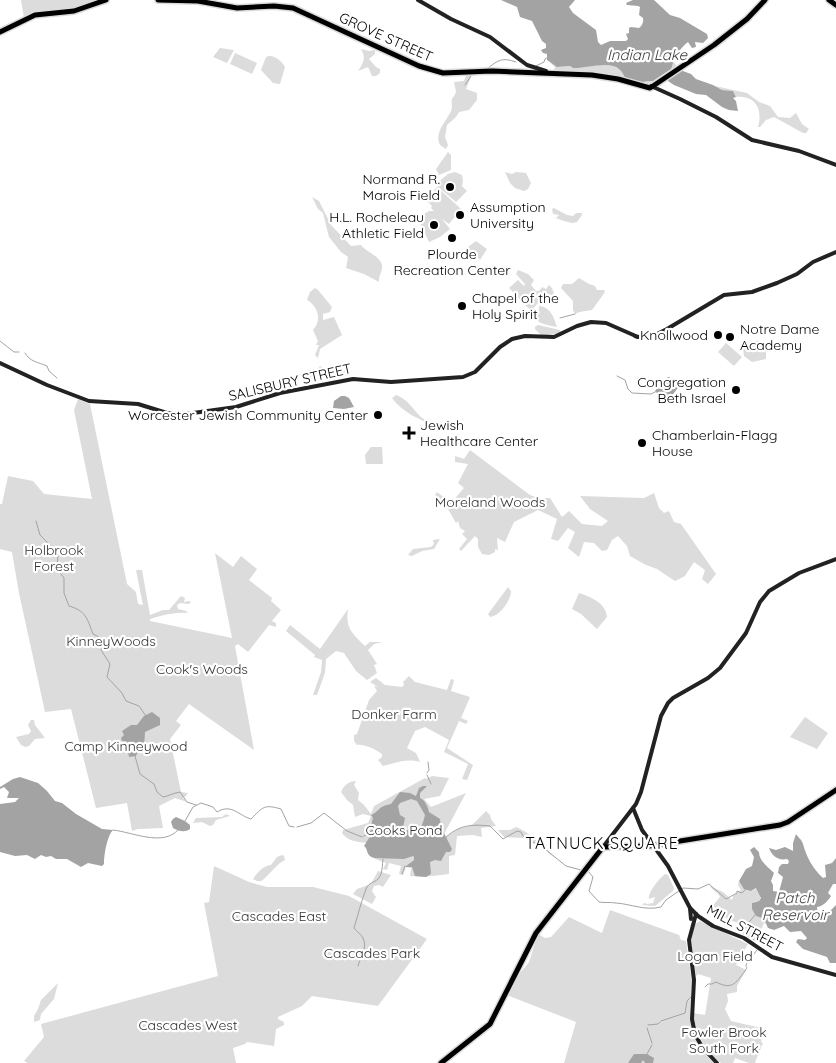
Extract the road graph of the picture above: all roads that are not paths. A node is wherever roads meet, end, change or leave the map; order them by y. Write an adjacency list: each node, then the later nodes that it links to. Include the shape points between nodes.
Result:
1 (106, 0): 7 (main road, via 81,9 48,13)
2 (158, 0): 8 (main road, GROVE STREET, via 192,0 238,8 294,8 438,72)
3 (418, 0): 8 (main road, via 490,37)
4 (765, 0): 9 (main road, via 748,19)
5 (829, 0): 6 (main road)
6 (835, 3)
7 (0, 32)
8 (533, 69): 9 (main road, GROVE STREET)
9 (654, 86): 10 (main road, via 714,116 753,141 795,150)
10 (836, 164)
11 (836, 252): 12 (main road, SALISBURY STREET, via 770,286 724,295 657,334 637,336 606,323 588,323 554,337 512,339 477,370 463,377 391,382 353,378 236,407 190,414 168,413 138,404 89,401)
12 (0, 363)
13 (836, 559): 15 (main road, via 800,572 769,591 746,634 722,666 668,703 661,716)
14 (836, 790): 16 (main road, via 781,825)
15 (634, 808): 16 (main road, MILL STREET, via 638,823); 17 (main road)
16 (653, 846): 17 (main road); 18 (main road, MILL STREET)
17 (603, 847): 25 (main road, via 536,933 490,1024)
18 (681, 891): 19 (main road, MILL STREET); 20 (main road, MILL STREET)
19 (690, 908): 20 (main road, MILL STREET); 21 (main road)
20 (696, 913): 21 (main road); 22 (main road, MILL STREET); 23 (main road); 24 (main road, MILL STREET, via 744,936 776,957 810,964)
21 (692, 918): 23 (main road)
22 (702, 920): 23 (main road, via 696,920); 24 (main road, MILL STREET, via 741,937 774,958)
23 (692, 926): 26 (main road, via 688,948 694,984 693,1024 702,1047)
24 (836, 974)
25 (441, 1063)
26 (717, 1063)

